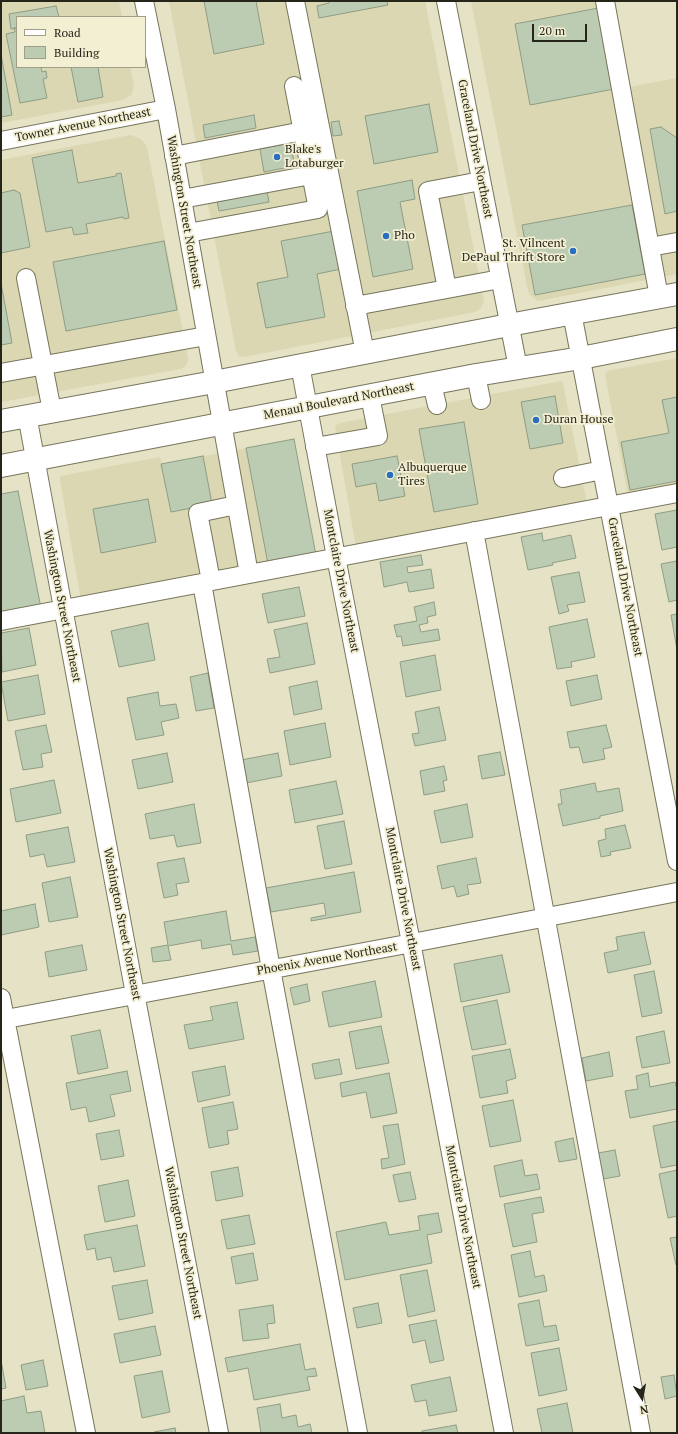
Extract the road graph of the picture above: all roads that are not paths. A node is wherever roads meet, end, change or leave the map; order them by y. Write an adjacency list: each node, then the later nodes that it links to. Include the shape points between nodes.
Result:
1 (144, 1): 8 (street, Washington Street Northeast)
2 (295, 1): 6 (street)
3 (446, 1): 13 (street, Graceland Drive Northeast)
4 (605, 1): 19 (street)
5 (294, 86): 7 (street)
6 (315, 104): 7 (street); 15 (street)
7 (298, 107): 9 (street)
8 (166, 109): 10 (street, Towner Avenue Northeast); 11 (street, Washington Street Northeast)
9 (302, 131): 11 (street); 12 (street)
10 (1, 141)
11 (174, 156): 14 (street, Washington Street Northeast)
12 (311, 175): 14 (street); 16 (street)
13 (481, 181): 21 (street, Graceland Drive Northeast); 22 (street, via 428,191)
14 (182, 199): 17 (street, Washington Street Northeast)
15 (336, 206): 16 (street); 24 (street)
16 (318, 209): 17 (street)
17 (188, 233): 27 (street, Washington Street Northeast)
18 (677, 242): 19 (street)
19 (650, 247): 23 (street)
20 (26, 278): 32 (street)
21 (500, 279): 22 (street); 26 (street, Graceland Drive Northeast)
22 (447, 289): 24 (street)
23 (668, 296): 25 (main road)
24 (355, 306): 29 (street)
25 (572, 313): 26 (main road); 30 (street, Graceland Drive Northeast)
26 (509, 324): 29 (main road); 33 (street, Graceland Drive Northeast)
27 (206, 336): 32 (street); 36 (street, Washington Street Northeast)
28 (677, 339): 30 (main road, Menaul Boulevard Northeast)
29 (365, 353): 31 (main road)
30 (581, 358): 33 (main road, Menaul Boulevard Northeast); 49 (street, Graceland Drive Northeast)
31 (300, 365): 36 (main road); 41 (street, Montclaire Drive Northeast)
32 (43, 366): 34 (street); 42 (street)
33 (518, 368): 35 (main road, Menaul Boulevard Northeast)
34 (1, 373)
35 (476, 375): 37 (main road, Menaul Boulevard Northeast); 39 (street)
36 (214, 382): 42 (main road); 45 (street, Washington Street Northeast)
37 (432, 384): 38 (main road, Menaul Boulevard Northeast); 40 (street)
38 (370, 396): 41 (main road, Menaul Boulevard Northeast); 46 (street, via 378,436)
39 (481, 400)
40 (437, 405)
41 (308, 407): 45 (main road, Menaul Boulevard Northeast); 46 (street, Montclaire Drive Northeast)
42 (52, 411): 43 (main road)
43 (27, 416): 44 (main road); 47 (street, Washington Street Northeast)
44 (1, 420)
45 (221, 424): 47 (main road, Menaul Boulevard Northeast); 52 (street, Washington Street Northeast)
46 (315, 447): 55 (street, Montclaire Drive Northeast)
47 (35, 460): 48 (main road, Menaul Boulevard Northeast); 58 (street, Washington Street Northeast)
48 (1, 466)
49 (602, 470): 50 (street); 53 (street, Graceland Drive Northeast)
50 (563, 478)
51 (677, 493): 53 (street)
52 (236, 506): 56 (street, Washington Street Northeast); 57 (street, via 198,513)
53 (609, 506): 54 (street); 60 (street, Graceland Drive Northeast)
54 (474, 531): 55 (street); 62 (street)
55 (336, 557): 56 (street); 63 (street, Montclaire Drive Northeast)
56 (249, 574): 57 (street)
57 (206, 582): 58 (street); 64 (street)
58 (62, 609): 59 (street); 65 (street, Washington Street Northeast)
59 (1, 621)
60 (677, 862)
61 (677, 892): 62 (street, Phoenix Avenue Northeast)
62 (546, 917): 63 (street, Phoenix Avenue Northeast); 72 (street)
63 (412, 943): 64 (street, Phoenix Avenue Northeast); 71 (street, Montclaire Drive Northeast)
64 (271, 969): 65 (street, Phoenix Avenue Northeast); 70 (street)
65 (135, 995): 67 (street, Phoenix Avenue Northeast); 69 (street, Washington Street Northeast)
66 (1, 998): 67 (street)
67 (3, 1020): 68 (street)
68 (86, 1433)
69 (219, 1433)
70 (358, 1433)
71 (504, 1433)
72 (641, 1433)

